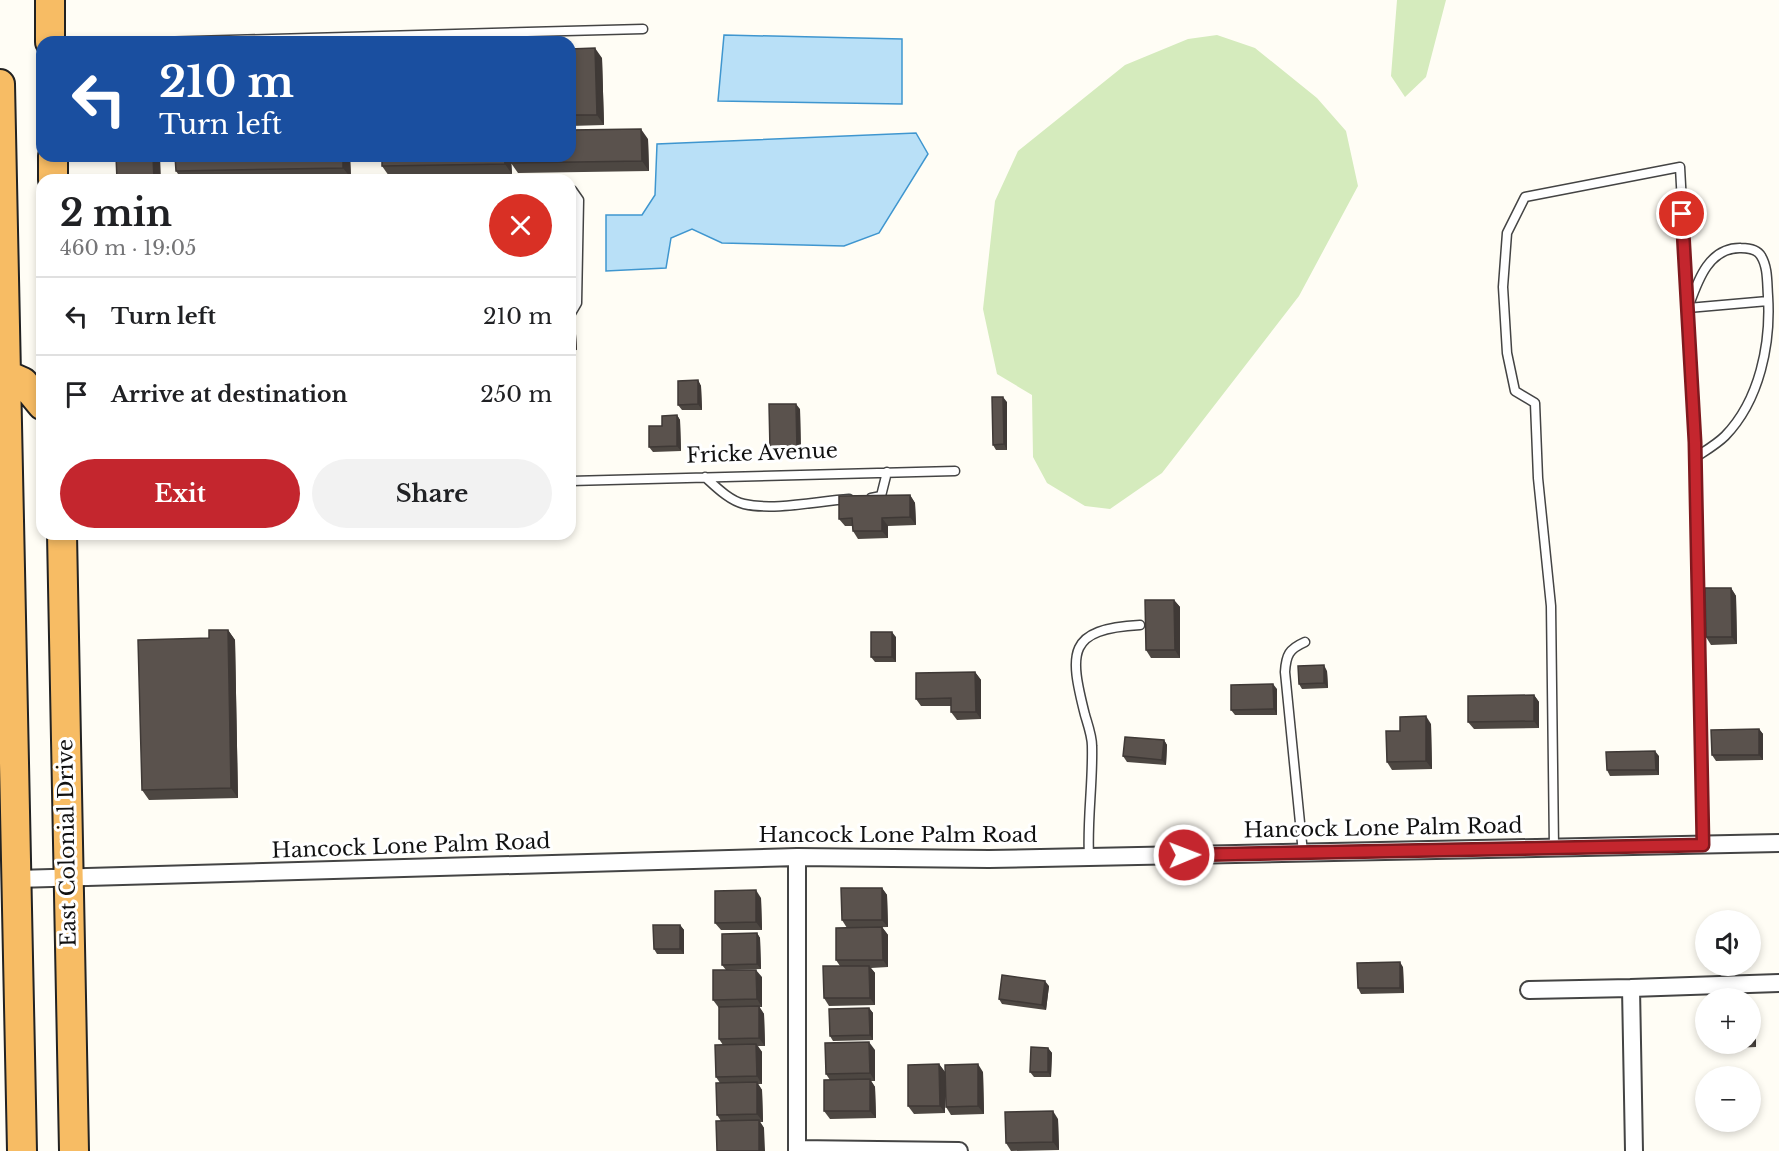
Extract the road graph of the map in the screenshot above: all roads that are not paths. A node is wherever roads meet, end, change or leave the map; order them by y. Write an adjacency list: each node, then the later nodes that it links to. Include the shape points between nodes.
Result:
1 (50, 0): 3 (highway)
2 (643, 29): 4 (lane)
3 (50, 36)
4 (489, 36)
5 (0, 84): 12 (highway)
6 (576, 196): 7 (lane)
7 (576, 226)
8 (576, 283): 10 (lane)
9 (1768, 301): 11 (lane); 11 (lane, via 1761,254 1752,248 1735,248 1705,266); 14 (lane, via 1768,336 1754,389 1724,437)
10 (576, 305)
11 (1688, 308): 14 (lane); 24 (lane, via 1680,167 1526,197 1507,233 1503,287 1515,391 1535,403 1551,606)
12 (3, 374): 13 (highway, via 23,382); 29 (highway)
13 (36, 398)
14 (1696, 457): 23 (lane)
15 (955, 471): 16 (lane, Fricke Avenue)
16 (888, 472): 17 (lane, Fricke Avenue); 17 (lane, via 881,496 785,505 743,504)
17 (705, 477): 18 (lane, Fricke Avenue)
18 (576, 481)
19 (62, 540): 28 (highway, East Colonial Drive)
20 (1140, 625): 26 (lane, via 1095,632 1082,642 1075,661 1093,744 1087,824)
21 (1305, 642): 25 (lane, via 1291,648 1285,672)
22 (1779, 843): 23 (street, Hancock Lone Palm Road)
23 (1703, 845): 24 (street, Hancock Lone Palm Road)
24 (1554, 848): 25 (street, Hancock Lone Palm Road)
25 (1303, 853): 26 (street, Hancock Lone Palm Road)
26 (1089, 856): 27 (street, Hancock Lone Palm Road)
27 (797, 857): 28 (street, Hancock Lone Palm Road); 33 (street)
28 (68, 878): 29 (street, Hancock Lone Palm Road); 35 (highway, East Colonial Drive)
29 (16, 879): 34 (highway)
30 (1779, 983): 31 (street)
31 (1631, 988): 32 (street); 37 (street)
32 (1529, 990)
33 (797, 1150): 36 (street)
34 (22, 1151)
35 (74, 1151)
36 (959, 1151)
37 (1634, 1151)

